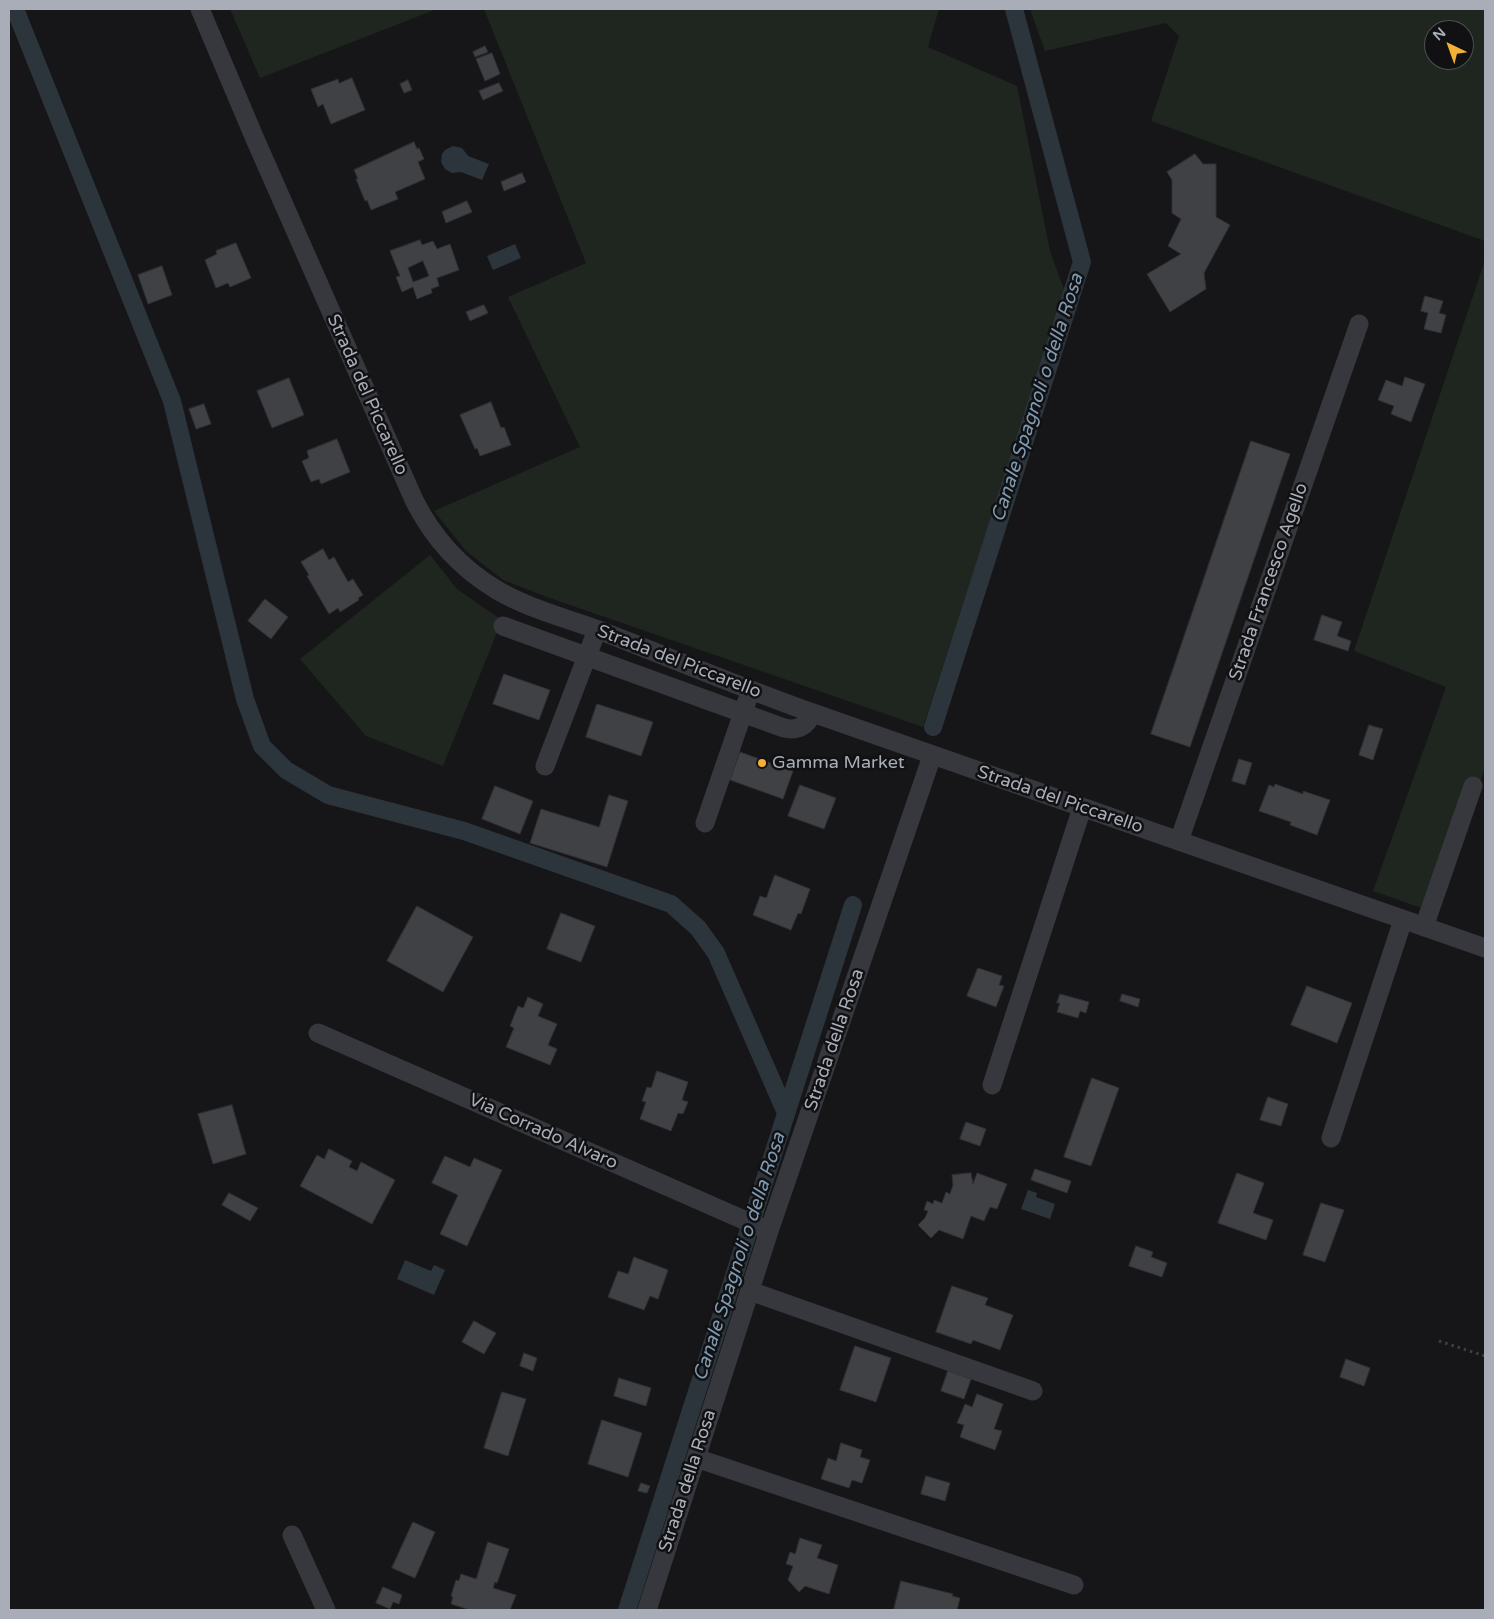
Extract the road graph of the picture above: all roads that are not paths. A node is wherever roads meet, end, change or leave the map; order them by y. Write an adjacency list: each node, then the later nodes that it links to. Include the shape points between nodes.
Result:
1 (200, 9): 4 (street, Strada del Piccarello, via 408,489 429,526 456,559 496,589 521,602)
2 (1359, 324): 14 (street, Strada Francesco Agello)
3 (503, 626): 5 (street)
4 (597, 630): 5 (street); 6 (street, Strada del Piccarello)
5 (587, 657): 7 (street); 10 (street)
6 (751, 691): 7 (street); 8 (street, Strada del Piccarello)
7 (743, 713): 8 (street, via 790,729 804,725); 13 (street)
8 (812, 713): 9 (street, Strada del Piccarello)
9 (932, 756): 12 (street, Strada del Piccarello); 21 (street, Strada della Rosa)
10 (545, 766)
11 (1473, 786): 16 (street)
12 (1082, 808): 14 (street, Strada del Piccarello); 19 (street)
13 (705, 823)
14 (1179, 841): 15 (street, Strada del Piccarello)
15 (1403, 920): 16 (street, Strada del Piccarello); 20 (street)
16 (1424, 927): 17 (street, Strada del Piccarello)
17 (1485, 948)
18 (318, 1033): 21 (street, Via Corrado Alvaro)
19 (992, 1085)
20 (1331, 1138)
21 (769, 1231): 22 (street, Strada della Rosa)
22 (750, 1291): 23 (street); 24 (street, Strada della Rosa)
23 (1033, 1391)
24 (696, 1458): 26 (street); 28 (street, Strada della Rosa)
25 (292, 1535): 27 (street)
26 (1074, 1585)
27 (326, 1610)
28 (646, 1610)

